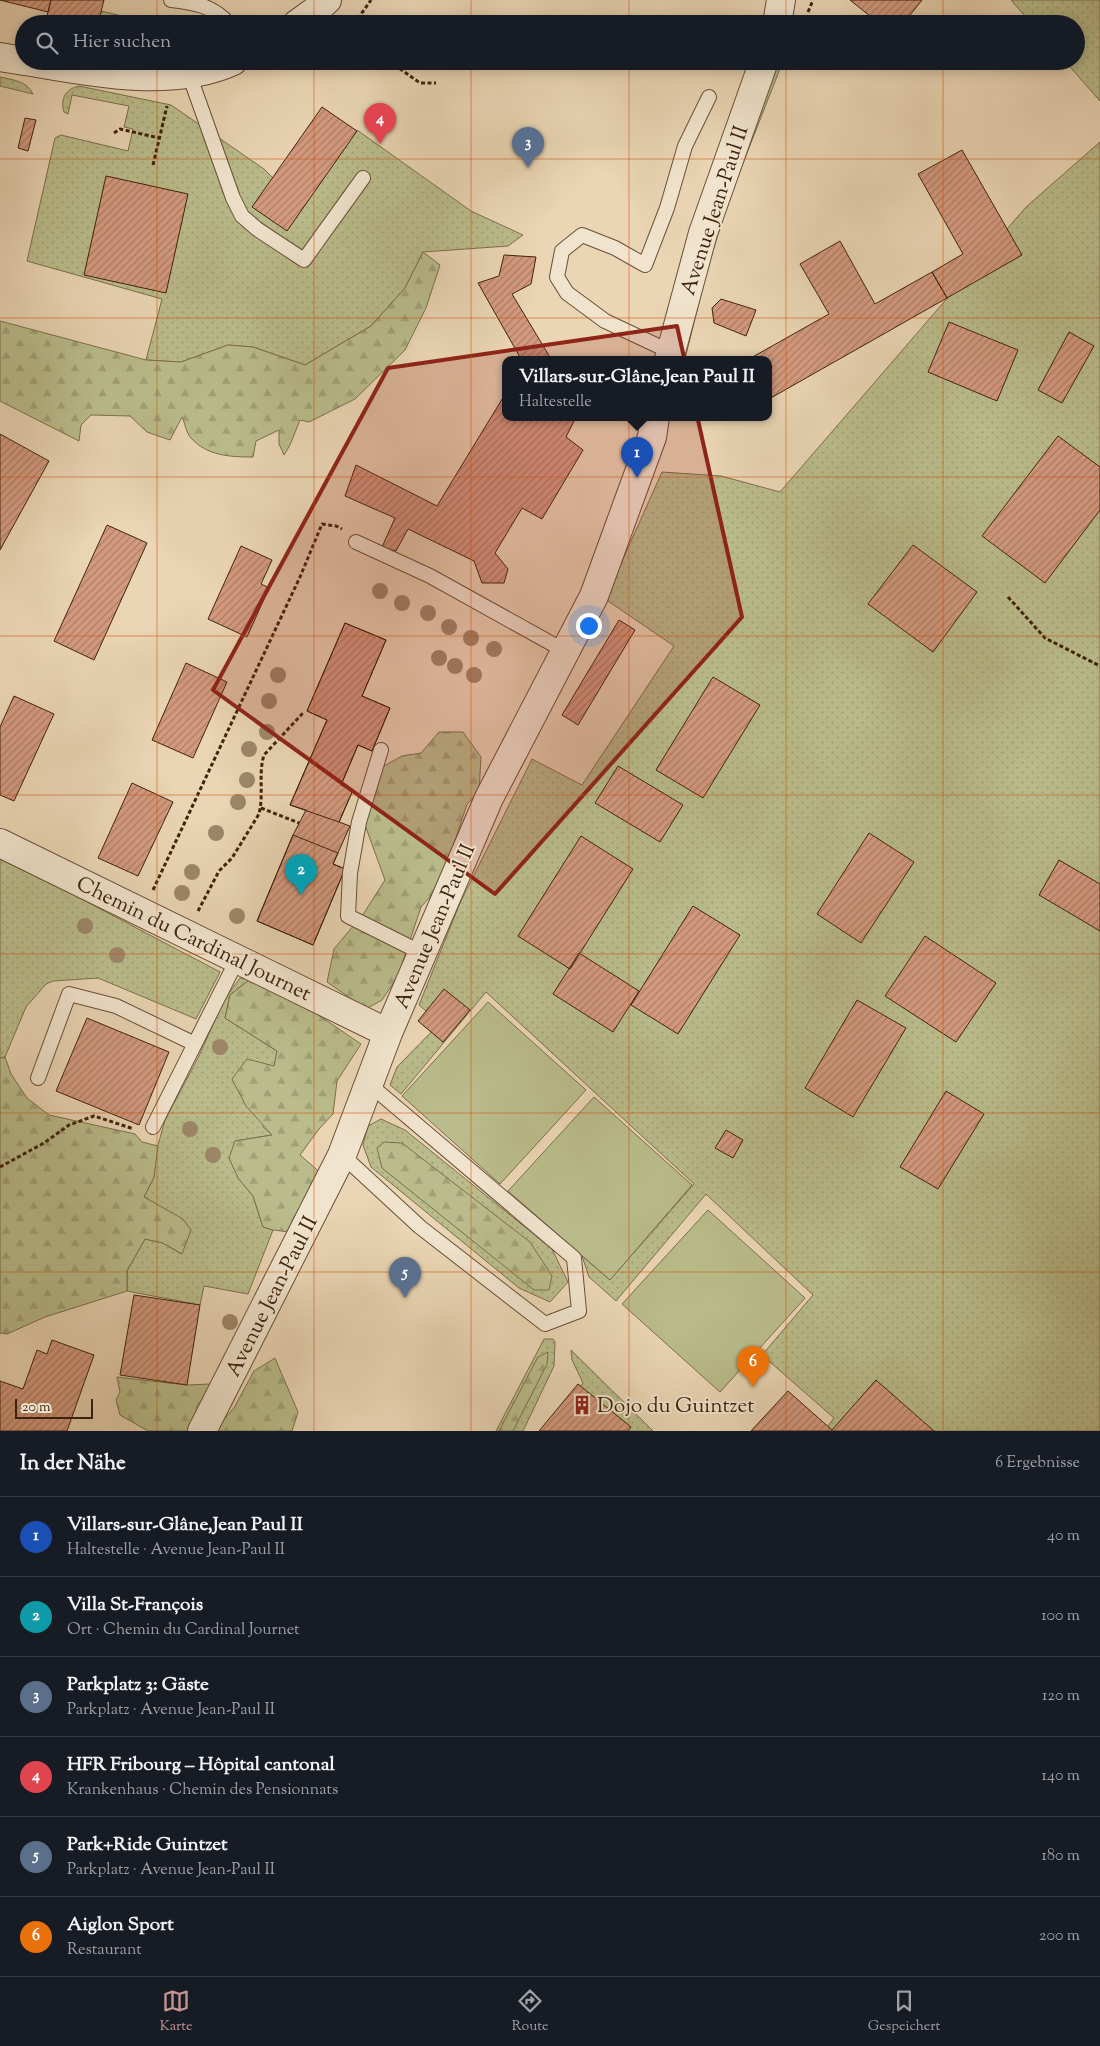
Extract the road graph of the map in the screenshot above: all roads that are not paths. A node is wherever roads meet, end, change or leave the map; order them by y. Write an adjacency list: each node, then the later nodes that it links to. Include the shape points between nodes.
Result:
1 (174, 0): 4 (lane, via 209,7)
2 (327, 0): 5 (street)
3 (781, 0): 6 (street)
4 (221, 15)
5 (309, 15)
6 (778, 15)
7 (0, 57): 8 (street)
8 (15, 59)
9 (83, 70): 12 (street)
10 (210, 70): 12 (street)
11 (761, 70): 15 (street, Avenue Jean-Paul II, via 703,233)
12 (189, 74): 14 (lane, via 242,216 304,260)
13 (709, 97): 15 (lane, via 685,146 667,208 645,265 582,235 562,251 557,277 567,293 605,321)
14 (363, 178)
15 (670, 355)
16 (654, 421): 18 (street, Avenue Jean-Paul II, via 652,437 594,596)
17 (356, 542): 18 (lane, via 430,576)
18 (565, 651): 21 (street, Avenue Jean-Paul II, via 489,798)
19 (381, 750): 21 (lane, via 359,822 350,872 348,916)
20 (0, 843): 22 (street, Chemin du Cardinal Journet)
21 (422, 953): 23 (street, Avenue Jean-Paul II)
22 (237, 960): 23 (street, Chemin du Cardinal Journet); 24 (lane)
23 (388, 1033): 26 (street, Avenue Jean-Paul II)
24 (195, 1044): 25 (lane, via 116,1006 70,994); 27 (lane)
25 (38, 1078)
26 (369, 1084): 28 (street, Avenue Jean-Paul II); 28 (lane, via 574,1258 579,1311 545,1324 420,1227)
27 (153, 1128)
28 (342, 1155): 29 (street, Avenue Jean-Paul II)
29 (202, 1431)

